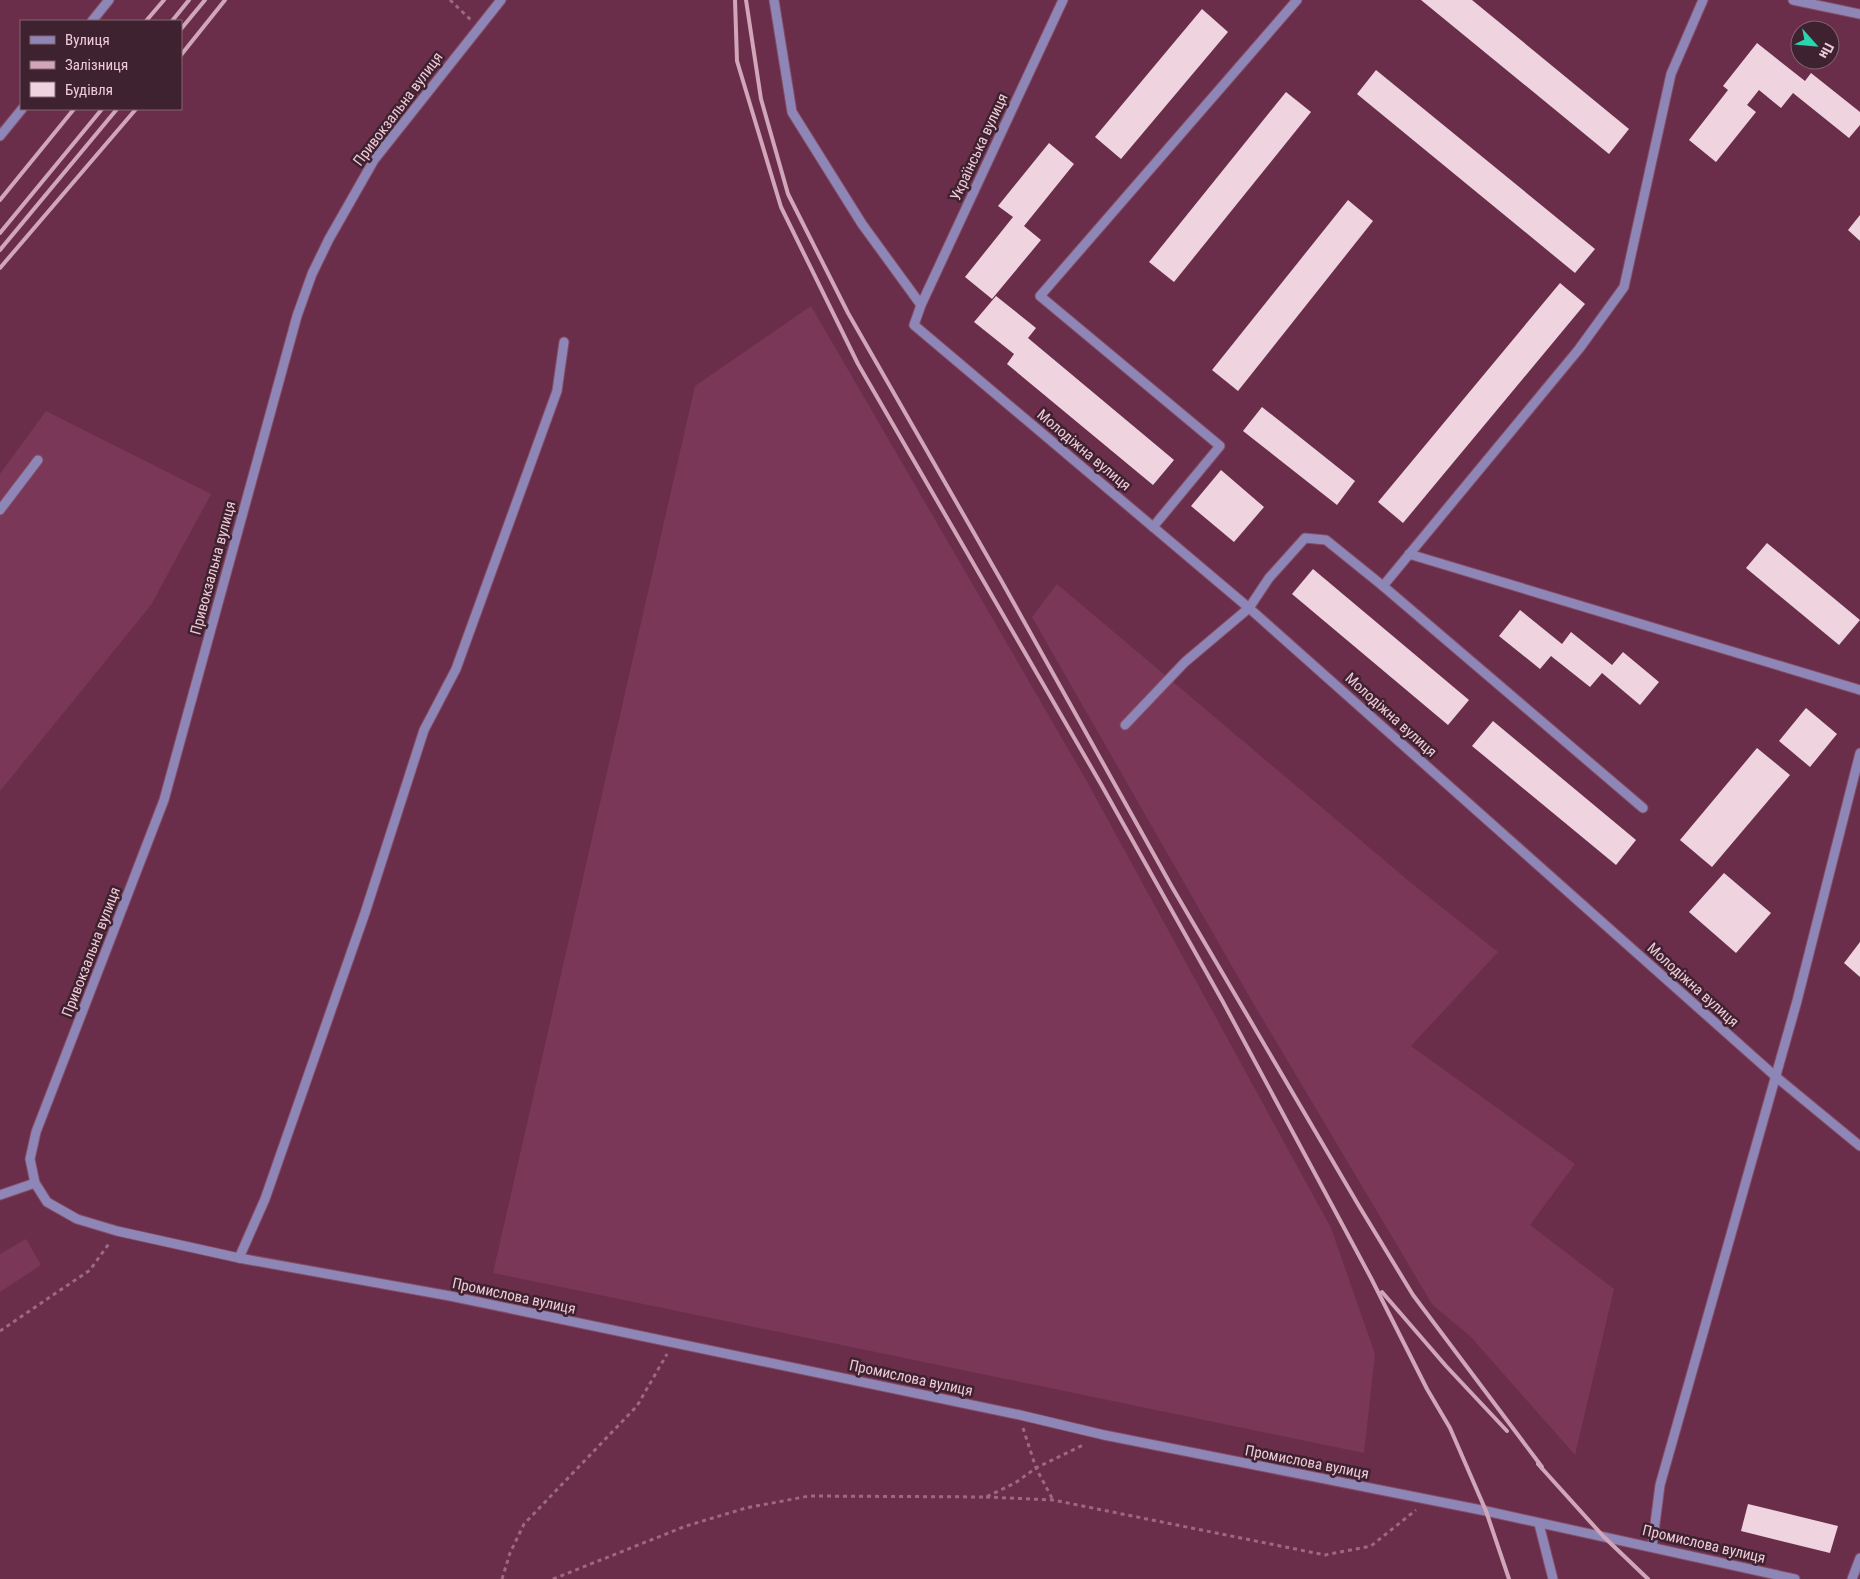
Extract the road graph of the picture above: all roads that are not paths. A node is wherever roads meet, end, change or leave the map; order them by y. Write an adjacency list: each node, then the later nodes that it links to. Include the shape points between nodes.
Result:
1 (109, 0): 9 (street)
2 (501, 0): 26 (street, Привокзальна вулиця, via 374,160 328,239 312,274 297,316 164,800 36,1132 30,1159)
3 (774, 0): 12 (street, via 792,112 862,224)
4 (1063, 0): 12 (street, Українська вулиця)
5 (1296, 0): 16 (street, via 1040,296 1220,446)
6 (1703, 0): 17 (street, via 1671,74 1624,287 1578,349)
7 (1793, 0): 8 (street)
8 (1860, 14)
9 (93, 20)
10 (21, 110): 11 (street)
11 (0, 136)
12 (921, 305): 16 (street, Молодіжна вулиця, via 914,325)
13 (564, 342): 28 (street, via 557,391 456,669 424,730 356,941 265,1199)
14 (38, 460): 15 (street)
15 (0, 510)
16 (1153, 527): 19 (street, Молодіжна вулиця)
17 (1409, 554): 18 (street); 20 (street)
18 (1383, 586): 19 (street, via 1326,540 1305,538 1269,578); 23 (street)
19 (1250, 608): 21 (street, via 1185,662); 24 (street, Молодіжна вулиця)
20 (1860, 690)
21 (1125, 725)
22 (1860, 753): 24 (street)
23 (1642, 808)
24 (1775, 1076): 25 (street, Молодіжна вулиця); 30 (street, via 1660,1485)
25 (1860, 1146)
26 (35, 1183): 27 (street); 28 (street, Промислова вулиця, via 47,1202 77,1219)
27 (0, 1195)
28 (239, 1258): 29 (street, Промислова вулиця, via 450,1296)
29 (1540, 1524): 30 (street, Промислова вулиця); 32 (street)
30 (1652, 1547): 33 (street, Промислова вулиця)
31 (1860, 1558): 34 (street)
32 (1554, 1579)
33 (1795, 1579)
34 (1852, 1579)

